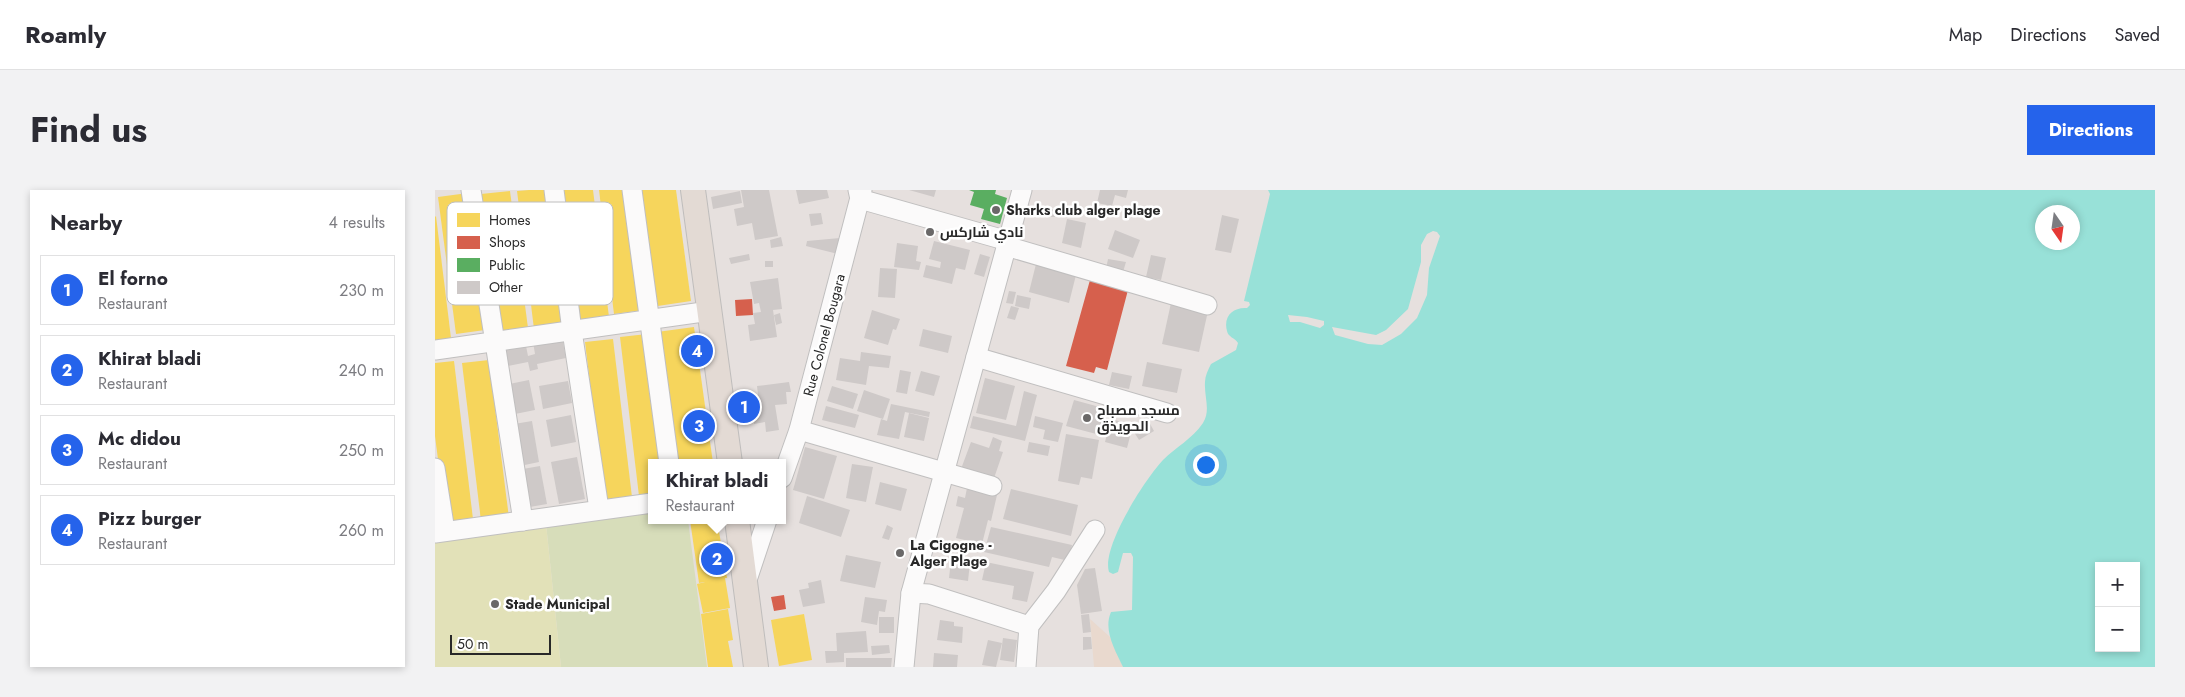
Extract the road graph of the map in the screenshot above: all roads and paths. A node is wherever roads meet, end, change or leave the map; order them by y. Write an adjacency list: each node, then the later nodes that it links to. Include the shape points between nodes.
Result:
1 (632, 190): 10 (street)
2 (693, 190): 9 (main road)
3 (1022, 190): 5 (street)
4 (860, 193): 5 (street); 16 (street, Rue Colonel Bougara)
5 (1007, 244): 8 (street); 14 (street)
6 (488, 305): 12 (street)
7 (569, 305): 11 (street)
8 (1207, 305)
9 (710, 311): 10 (street); 18 (main road)
10 (649, 320): 11 (street); 17 (street)
11 (572, 331): 12 (street); 24 (street)
12 (494, 342): 13 (street); 25 (street)
13 (435, 350)
14 (976, 357): 15 (street); 21 (street)
15 (1167, 413)
16 (799, 430): 19 (street, Rue Colonel Bougara); 21 (street)
17 (668, 459)
18 (728, 459)
19 (786, 467)
20 (435, 468): 29 (street)
21 (944, 472): 22 (street); 31 (street)
22 (992, 486)
23 (648, 503): 24 (street)
24 (599, 509): 25 (street)
25 (523, 521): 29 (street)
26 (738, 524): 30 (main road)
27 (766, 524): 30 (street)
28 (1095, 530): 32 (street)
29 (440, 532)
30 (745, 584): 33 (main road)
31 (911, 593): 32 (street, via 929,594); 34 (street)
32 (1029, 626): 35 (street)
33 (756, 667)
34 (904, 667)
35 (1026, 667)

